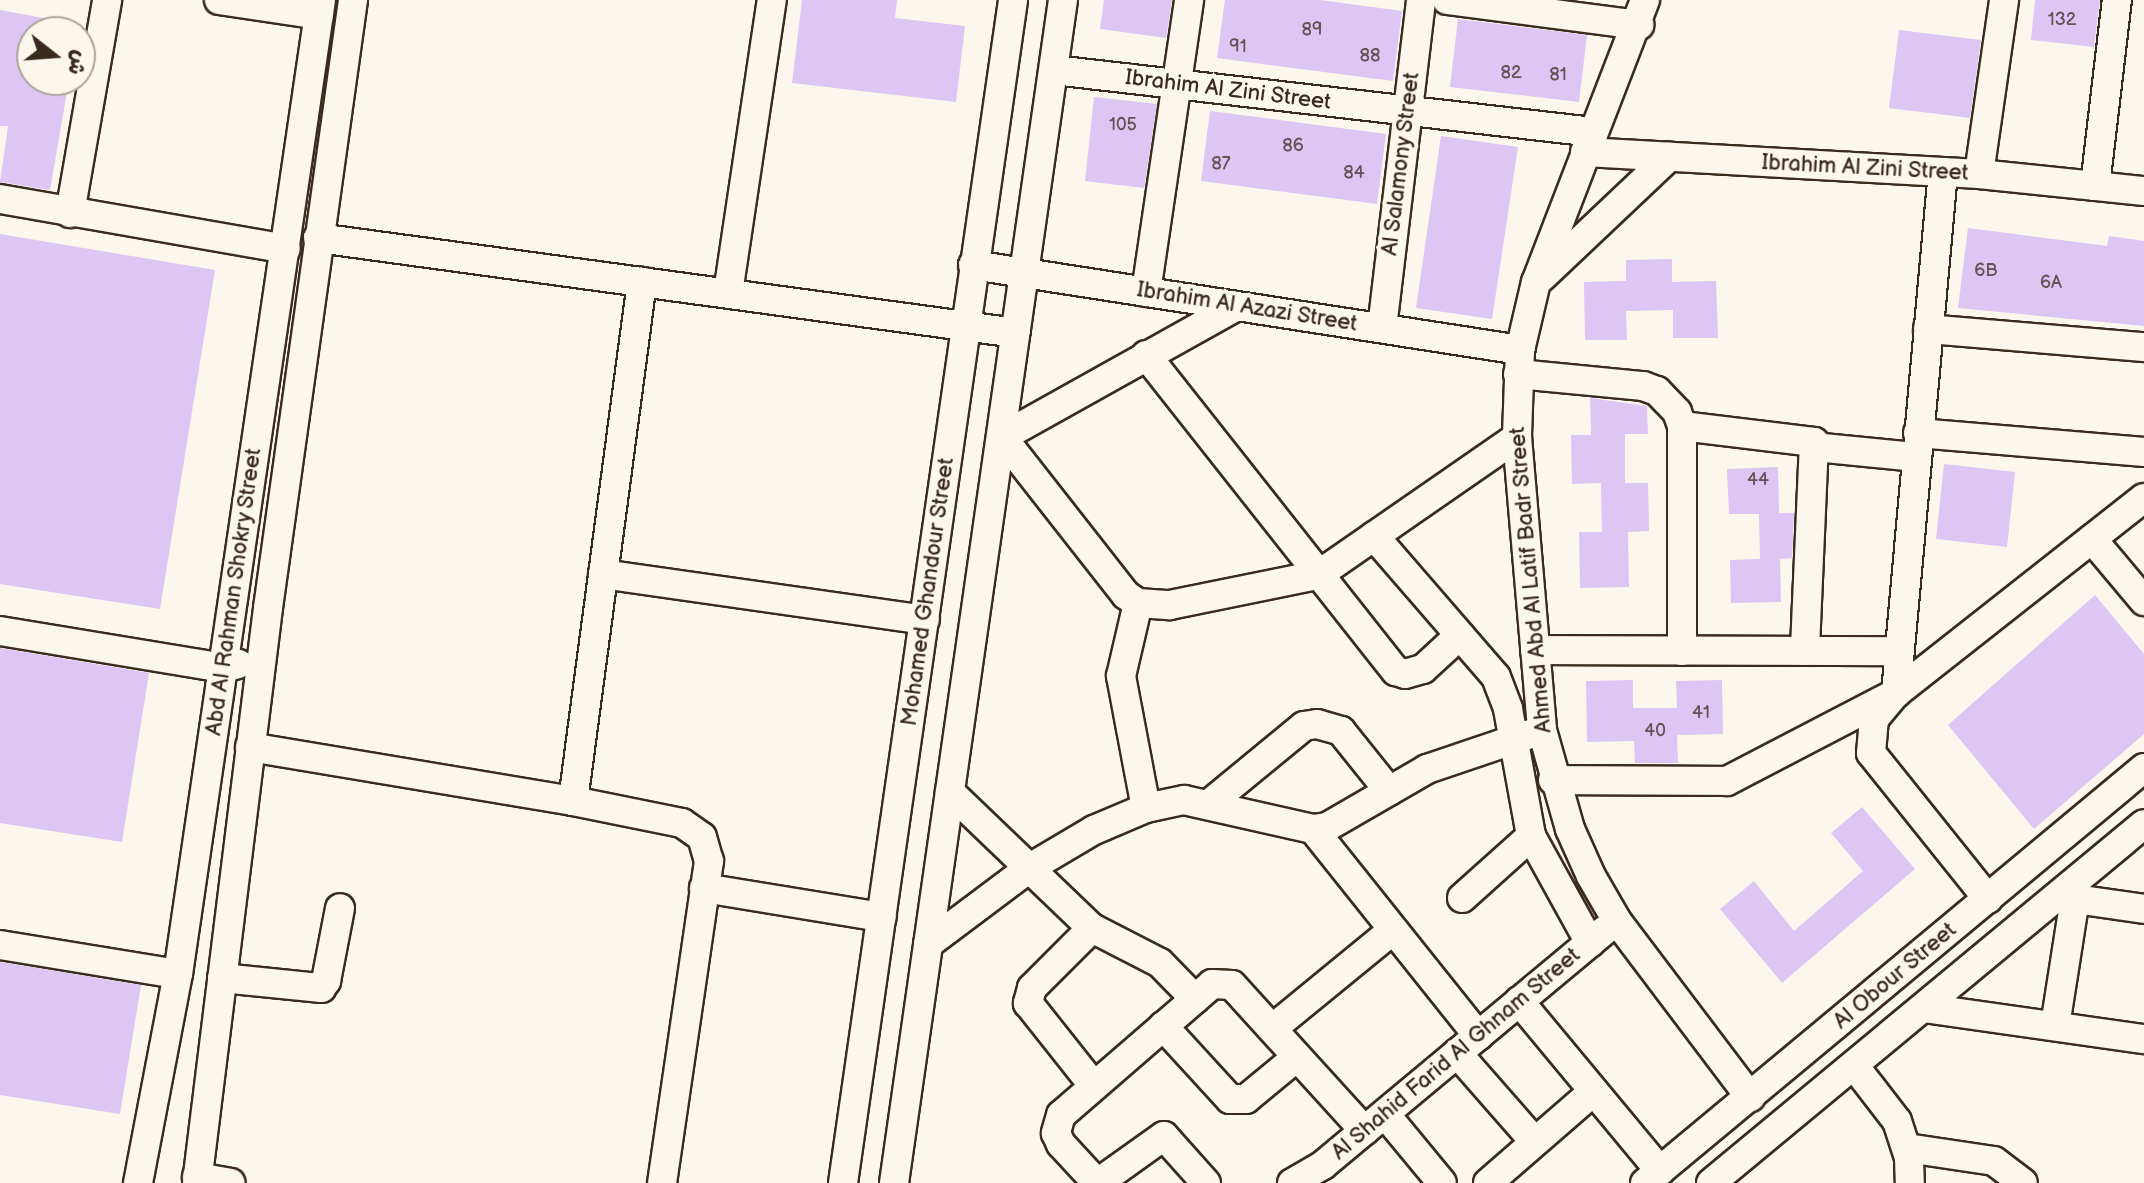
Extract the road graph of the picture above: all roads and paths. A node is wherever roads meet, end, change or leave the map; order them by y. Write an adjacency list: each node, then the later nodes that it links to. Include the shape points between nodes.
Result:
1 (107, 0): 24 (street)
2 (219, 0): 12 (street)
3 (353, 0): 25 (street, Abd Al Rahman Shokry Street)
4 (772, 0): 32 (street)
5 (1013, 0): 27 (street, Mohamed Ghandour Street)
6 (1063, 0): 14 (street)
7 (1189, 0): 15 (street)
8 (1421, 0): 16 (street, Al Salamony Street)
9 (1447, 0): 13 (street)
10 (2004, 0): 20 (street)
11 (2117, 0): 21 (street)
12 (320, 7): 26 (street, Abd Al Rahman Shokry Street)
13 (1642, 12): 17 (street, Ahmed Abd Al Latif Badr Street)
14 (1054, 70): 15 (street, Ibrahim Al Zini Street); 28 (street)
15 (1177, 84): 16 (street, Ibrahim Al Zini Street); 31 (street)
16 (1408, 110): 17 (street, Ibrahim Al Zini Street); 35 (street, Al Salamony Street)
17 (1589, 142): 18 (street, Ibrahim Al Zini Street); 30 (street, Ahmed Abd Al Latif Badr Street)
18 (1669, 157): 19 (street, Ibrahim Al Zini Street); 30 (street)
19 (1943, 172): 20 (street, Ibrahim Al Zini Street); 36 (street)
20 (1979, 174): 21 (street, Ibrahim Al Zini Street)
21 (2095, 186): 22 (street, Ibrahim Al Zini Street)
22 (2144, 191)
23 (0, 199): 24 (street)
24 (70, 213): 26 (street)
25 (318, 238): 29 (street); 55 (street, Abd Al Rahman Shokry Street)
26 (286, 249): 54 (street, Abd Al Rahman Shokry Street)
27 (973, 265): 28 (street, Ibrahim Al Azazi Street); 34 (street, Mohamed Ghandour Street)
28 (1025, 273): 31 (street, Ibrahim Al Azazi Street); 37 (street)
29 (642, 282): 32 (street); 50 (street)
30 (1536, 282): 40 (street, Ahmed Abd Al Latif Badr Street)
31 (1146, 292): 33 (street, Ibrahim Al Azazi Street)
32 (728, 293): 34 (street)
33 (1235, 307): 35 (street, Ibrahim Al Azazi Street); 39 (street)
34 (964, 326): 37 (street); 56 (street, Mohamed Ghandour Street)
35 (1382, 328): 40 (street, Ibrahim Al Azazi Street)
36 (1928, 329): 38 (street); 44 (street)
37 (1016, 333): 42 (street)
38 (2144, 347)
39 (1146, 355): 42 (street); 51 (street)
40 (1519, 362): 41 (street, Ibrahim Al Azazi Street, via 1643,386 1668,400); 43 (street, Ahmed Abd Al Latif Badr Street)
41 (1682, 426): 45 (street, via 1808,438); 60 (street)
42 (1002, 437): 53 (street, via 1126,595); 72 (street)
43 (1517, 437): 48 (street); 59 (street, Ahmed Abd Al Latif Badr Street)
44 (1917, 445): 45 (street); 46 (street); 62 (street)
45 (1814, 447): 61 (street)
46 (2144, 452)
47 (2144, 498): 49 (street)
48 (1374, 536): 51 (street); 58 (street)
49 (2092, 539): 52 (street); 65 (street)
50 (603, 574): 56 (street); 73 (street)
51 (1318, 575): 53 (street, via 1170,605); 58 (street, via 1396,671 1423,669)
52 (2144, 601)
53 (1138, 603): 75 (street, via 1121,676)
54 (231, 608): 55 (street, via 254,617); 63 (street, Abd Al Rahman Shokry Street)
55 (268, 608): 64 (street, Abd Al Rahman Shokry Street)
56 (925, 620): 86 (street, Mohamed Ghandour Street)
57 (0, 631): 63 (street)
58 (1460, 635): 67 (street, via 1496,677)
59 (1535, 650): 60 (street); 66 (street, Ahmed Abd Al Latif Badr Street)
60 (1682, 651): 61 (street)
61 (1805, 651): 62 (street)
62 (1897, 651): 65 (street)
63 (223, 668): 64 (street, via 238,664); 93 (street, Abd Al Rahman Shokry Street)
64 (259, 674): 68 (street, Abd Al Rahman Shokry Street)
65 (1896, 693): 70 (street, via 1727,781); 83 (street, via 1874,719 1871,753)
66 (1542, 730): 67 (street); 70 (street, Ahmed Abd Al Latif Badr Street)
67 (1512, 740): 71 (street, via 1427,769); 78 (street)
68 (250, 747): 73 (street); 94 (street, Abd Al Rahman Shokry Street)
69 (2144, 768): 83 (street, Al Obour Street)
70 (1553, 780): 87 (street, Ahmed Abd Al Latif Badr Street, via 1570,829)
71 (1389, 791): 74 (street, via 1341,731 1317,724 1304,726); 77 (street, via 1342,822)
72 (950, 792): 79 (street); 91 (street)
73 (573, 801): 80 (street, via 682,823 702,837 709,861)
74 (1209, 804): 75 (street, via 1184,800); 77 (street)
75 (1146, 808): 79 (street)
76 (2144, 824): 82 (street, Al Obour Street)
77 (1313, 829): 89 (street)
78 (1531, 836): 81 (street); 90 (street)
79 (1028, 869): 88 (street); 91 (street)
80 (704, 888): 86 (street); 118 (street)
81 (1462, 898)
82 (2068, 898): 85 (street); 97 (street, Al Obour Street); 99 (street)
83 (1988, 899): 107 (street, Al Obour Street)
84 (340, 908): 94 (street, via 321,988)
85 (2144, 909)
86 (882, 917): 119 (street, Mohamed Ghandour Street)
87 (1617, 921): 90 (street, Al Shahid Farid Al Ghnam Street); 107 (street, Ahmed Abd Al Latif Badr Street)
88 (1092, 928): 95 (street, via 1160,963); 105 (street, via 1032,988 1028,1003)
89 (1393, 930): 100 (street); 102 (street)
90 (1590, 943): 96 (street, Al Shahid Farid Al Ghnam Street)
91 (928, 944): 120 (street)
92 (0, 945): 93 (street)
93 (178, 974): 116 (street, Abd Al Rahman Shokry Street)
94 (222, 978): 115 (street, Abd Al Rahman Shokry Street)
95 (1195, 999): 98 (street); 100 (street, via 1212,984 1232,985)
96 (1519, 1001): 102 (street, Al Shahid Farid Al Ghnam Street); 106 (street)
97 (1925, 1008): 99 (street); 104 (street, Al Obour Street)
98 (1163, 1026): 103 (street, via 1230,1099 1246,1099); 105 (street)
99 (2055, 1026): 101 (street)
100 (1272, 1029): 103 (street)
101 (2144, 1039)
102 (1467, 1045): 108 (street, Al Shahid Farid Al Ghnam Street); 110 (street)
103 (1297, 1057): 108 (street)
104 (1856, 1068): 111 (street, via 1897,1121); 113 (street, Al Obour Street)
105 (1093, 1085): 121 (street, via 1067,1107 1056,1133)
106 (1594, 1091): 110 (street); 114 (street)
107 (1750, 1097): 109 (street, Al Obour Street)
108 (1375, 1122): 112 (street, Al Shahid Farid Al Ghnam Street); 124 (street)
109 (1702, 1138): 113 (street); 114 (street, Al Obour Street)
110 (1535, 1142): 125 (street)
111 (1906, 1172): 126 (street, via 1994,1161)
112 (1330, 1174): 123 (street, Al Shahid Farid Al Ghnam Street)
113 (1720, 1176)
114 (1652, 1177)
115 (197, 1180): 117 (street)
116 (138, 1183)
117 (230, 1183)
118 (662, 1183)
119 (843, 1183)
120 (894, 1183)
121 (1098, 1183): 122 (street, via 1164,1136)
122 (1206, 1183)
123 (1292, 1183)
124 (1442, 1183)
125 (1488, 1183)
126 (2023, 1183)

